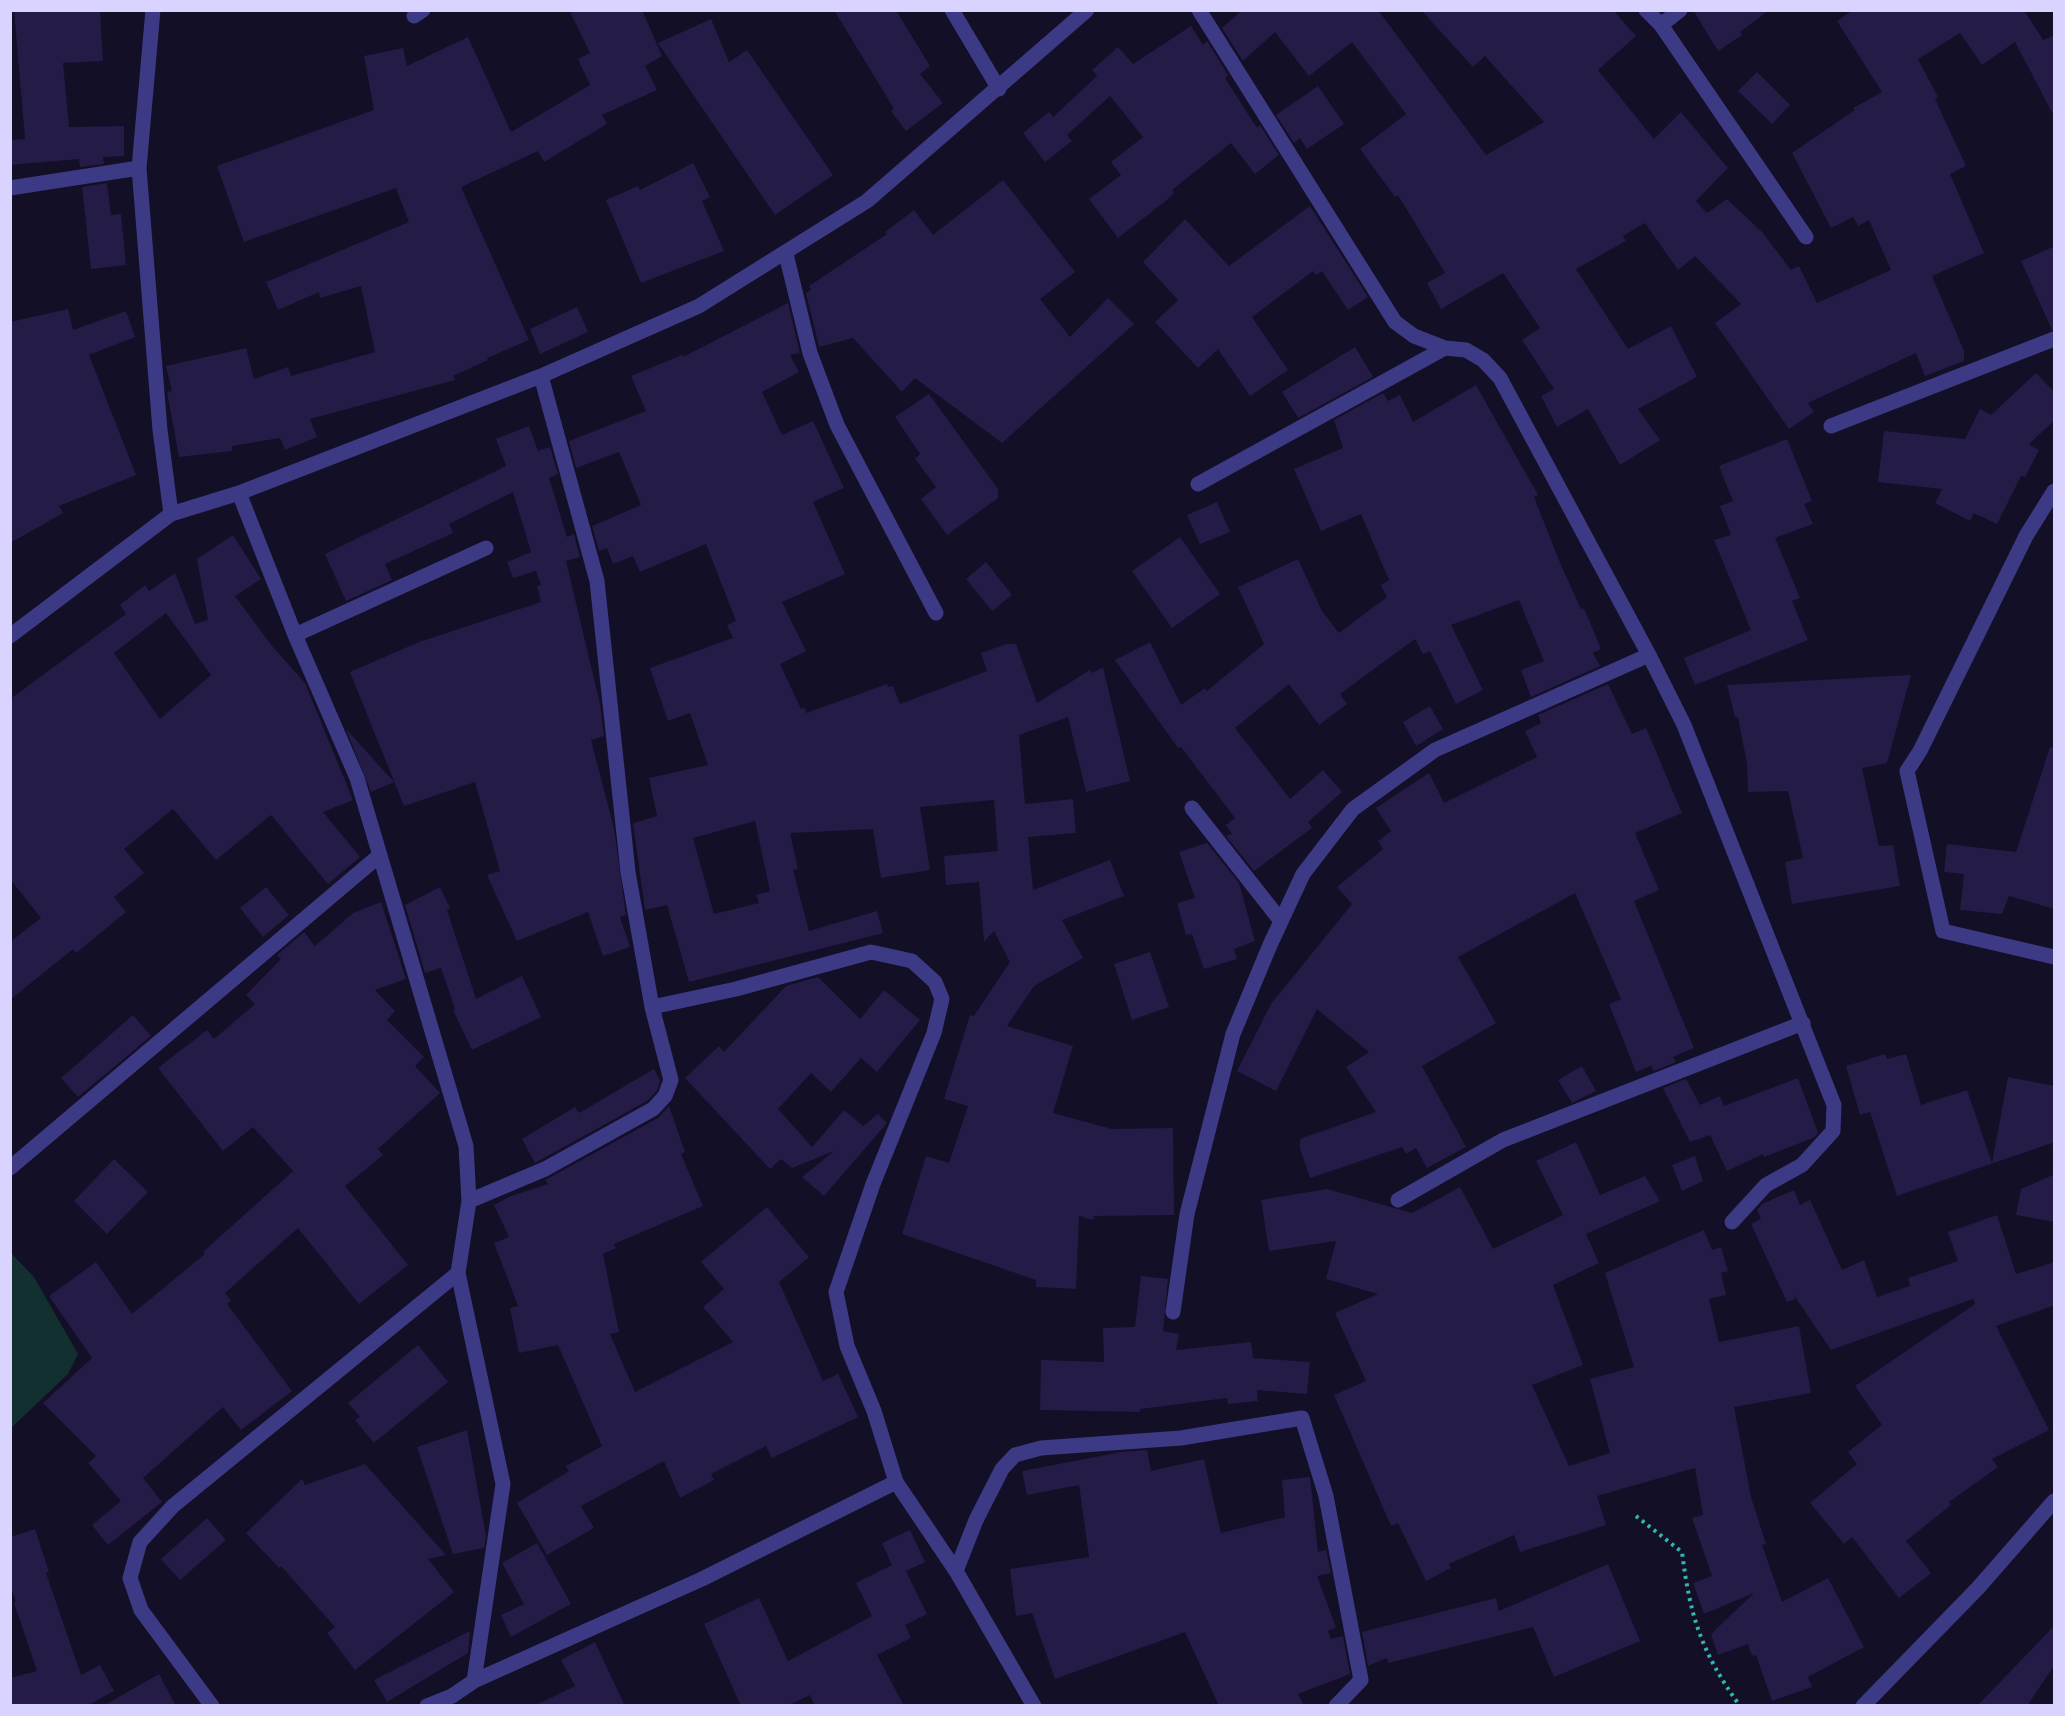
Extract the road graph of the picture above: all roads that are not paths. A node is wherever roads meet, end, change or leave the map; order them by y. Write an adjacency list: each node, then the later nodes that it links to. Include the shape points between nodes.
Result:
1 (153, 10): 9 (street)
2 (952, 10): 8 (street)
3 (1087, 10): 8 (street)
4 (1198, 10): 14 (street, via 1395,322 1414,336)
5 (1646, 10): 7 (street)
6 (1680, 10): 7 (street)
7 (1661, 25): 11 (street)
8 (999, 89): 12 (street, via 867,201)
9 (139, 168): 10 (street); 20 (street, via 160,430)
10 (10, 188)
11 (1806, 237)
12 (786, 254): 15 (street, via 699,306); 22 (street, via 810,353 837,425)
13 (2055, 339): 16 (street)
14 (1444, 348): 17 (street); 25 (street, via 1466,350 1483,360 1500,378)
15 (541, 376): 19 (street); 30 (street, via 597,581 628,872)
16 (1831, 426)
17 (1198, 484)
18 (2055, 491): 29 (street, via 2026,536 1907,771 1942,931)
19 (239, 493): 20 (street); 23 (street)
20 (171, 514): 24 (street)
21 (486, 548): 23 (street)
22 (936, 614)
23 (295, 635): 27 (street, via 357,778)
24 (10, 636)
25 (1649, 655): 28 (street, via 1435,750 1353,809 1303,874); 31 (street, via 1684,725)
26 (1192, 808): 28 (street)
27 (380, 855): 32 (street); 34 (street, via 466,1146)
28 (1281, 921): 37 (street, via 1233,1034 1215,1099 1187,1214)
29 (2055, 957)
30 (652, 1006): 34 (street, via 671,1080 665,1096 653,1108 544,1169); 38 (street, via 736,989 870,952 912,962 935,982 942,999 934,1033 873,1184 836,1292 847,1346 874,1411)
31 (1803, 1023): 33 (street, via 1503,1140); 35 (street, via 1834,1105 1833,1131 1802,1165 1766,1185)
32 (10, 1168)
33 (1398, 1200)
34 (469, 1201): 36 (street)
35 (1732, 1222)
36 (458, 1273): 41 (street, via 503,1484); 42 (street, via 173,1506 140,1542 130,1578 141,1610)
37 (1173, 1312)
38 (896, 1482): 40 (street); 41 (street, via 702,1579)
39 (2055, 1501): 46 (street, via 1978,1588)
40 (956, 1571): 44 (street); 45 (street, via 976,1520 1002,1469 1015,1455 1041,1448 1182,1438 1302,1418 1326,1496 1361,1680)
41 (474, 1681): 43 (street)
42 (212, 1706)
43 (427, 1706)
44 (1034, 1706)
45 (1336, 1706)
46 (1863, 1706)

